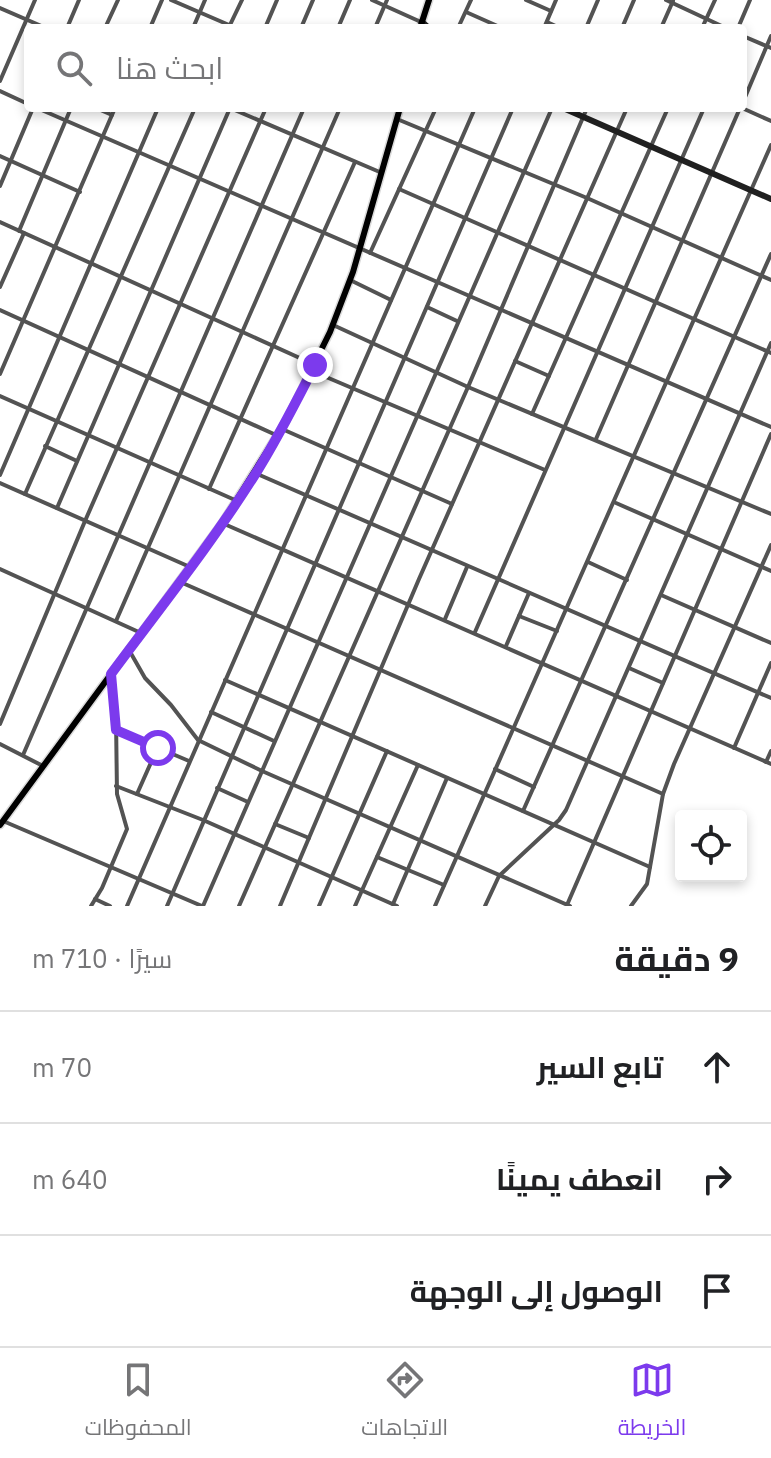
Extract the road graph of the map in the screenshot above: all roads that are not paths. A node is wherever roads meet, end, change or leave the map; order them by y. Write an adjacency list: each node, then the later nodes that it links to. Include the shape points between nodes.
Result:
1 (35, 0): 27 (street)
2 (79, 0): 30 (street)
3 (118, 0): 31 (street)
4 (162, 0): 32 (street)
5 (171, 0): 24 (street)
6 (205, 0): 24 (street)
7 (242, 0): 35 (street)
8 (277, 0): 36 (street)
9 (313, 0): 37 (street)
10 (350, 0): 38 (street)
11 (372, 0): 21 (street)
12 (429, 0): 41 (main road)
13 (471, 0): 25 (street)
14 (526, 0): 23 (street)
15 (556, 0): 23 (street)
16 (598, 0): 45 (street)
17 (634, 0): 46 (street)
18 (715, 0): 26 (street)
19 (750, 0): 50 (street)
20 (671, 1): 26 (street); 47 (street)
21 (386, 3): 39 (street); 40 (street)
22 (0, 8): 27 (street)
23 (551, 11): 44 (street)
24 (200, 12): 33 (street); 34 (street)
25 (466, 12): 42 (street); 43 (street)
26 (706, 19): 48 (street); 49 (street)
27 (26, 20): 28 (street); 29 (street)
28 (24, 24)
29 (36, 24)
30 (69, 24)
31 (107, 24)
32 (152, 24)
33 (195, 24)
34 (226, 24)
35 (233, 24)
36 (267, 24)
37 (303, 24)
38 (340, 24)
39 (377, 24)
40 (419, 24)
41 (421, 24)
42 (460, 24)
43 (493, 24)
44 (545, 24)
45 (588, 24)
46 (624, 24)
47 (662, 24)
48 (704, 24)
49 (717, 24)
50 (740, 24)
51 (24, 25): 55 (street)
52 (771, 36): 54 (street)
53 (747, 38): 54 (street)
54 (769, 47): 57 (street)
55 (0, 81)
56 (0, 91): 58 (street)
57 (747, 94)
58 (24, 102)
59 (747, 111): 88 (street)
60 (33, 112): 101 (street)
61 (45, 112): 86 (street)
62 (69, 112): 86 (street)
63 (105, 112): 83 (street)
64 (113, 112): 83 (street)
65 (156, 112): 97 (street)
66 (193, 112): 103 (street)
67 (228, 112): 108 (street)
68 (240, 112): 87 (street)
69 (264, 112): 87 (street)
70 (302, 112): 91 (street)
71 (338, 112): 96 (street)
72 (399, 112): 85 (main road)
73 (434, 112): 89 (street)
74 (473, 112): 93 (street)
75 (511, 112): 99 (street)
76 (550, 112): 104 (street)
77 (572, 112): 84 (street)
78 (585, 112): 84 (street)
79 (625, 112): 90 (street)
80 (666, 112): 95 (street)
81 (702, 112): 100 (street)
82 (739, 112): 106 (street)
83 (112, 115): 92 (street)
84 (583, 117): 90 (street); 110 (street)
85 (397, 119): 89 (street); 105 (main road)
86 (66, 120): 92 (street); 107 (street)
87 (261, 121): 91 (street); 114 (street)
88 (771, 121)
89 (426, 130): 93 (street); 111 (street)
90 (617, 132): 95 (street); 115 (street)
91 (292, 135): 96 (street); 118 (street)
92 (103, 138): 97 (street); 113 (street)
93 (460, 144): 99 (street); 117 (street)
94 (771, 145): 112 (street)
95 (652, 147): 100 (street); 119 (street)
96 (322, 148): 102 (street); 121 (street)
97 (139, 152): 103 (street); 135 (street)
98 (0, 156): 101 (street)
99 (492, 158): 104 (street); 120 (street)
100 (682, 160): 106 (street); 123 (street)
101 (11, 161): 107 (street); 109 (street)
102 (355, 162): 105 (street); 126 (street)
103 (170, 165): 108 (street); 139 (street)
104 (524, 172): 110 (street); 125 (street)
105 (382, 173): 130 (main road)
106 (712, 173): 112 (street); 127 (street)
107 (43, 175): 113 (street); 124 (street)
108 (201, 179): 114 (street); 145 (street)
109 (1, 183)
110 (554, 185): 115 (street); 128 (street)
111 (399, 189): 117 (street); 131 (street)
112 (751, 190): 116 (street); 133 (street)
113 (80, 192): 129 (street)
114 (231, 193): 118 (street); 149 (street)
115 (587, 198): 119 (street); 134 (street)
116 (771, 199)
117 (434, 204): 120 (street); 136 (street)
118 (261, 207): 121 (street); 154 (street)
119 (622, 214): 123 (street); 137 (street)
120 (466, 219): 125 (street); 142 (street)
121 (291, 220): 126 (street); 159 (street)
122 (0, 222): 124 (street)
123 (651, 228): 127 (street); 144 (street)
124 (22, 232): 129 (street); 143 (street)
125 (497, 233): 128 (street); 146 (street)
126 (325, 234): 130 (street); 165 (street)
127 (683, 241): 133 (street); 148 (street)
128 (528, 246): 134 (street); 152 (street)
129 (55, 247): 135 (street); 155 (street)
130 (361, 248): 131 (street); 140 (main road)
131 (370, 253): 136 (street)
132 (771, 255): 138 (street)
133 (720, 257): 138 (street); 153 (street)
134 (560, 260): 137 (street); 157 (street)
135 (90, 263): 139 (street); 160 (street)
136 (405, 267): 142 (street); 147 (street)
137 (595, 275): 144 (street); 162 (street)
138 (762, 276): 141 (street); 161 (street)
139 (121, 277): 145 (street); 166 (street)
140 (350, 280): 147 (street); 158 (main road)
141 (771, 280)
142 (438, 282): 146 (street); 150 (street)
143 (0, 287)
144 (625, 289): 148 (street); 168 (street)
145 (152, 291): 149 (street); 171 (street)
146 (469, 296): 152 (street); 156 (street)
147 (391, 300): 163 (street)
148 (657, 302): 153 (street); 172 (street)
149 (182, 305): 154 (street); 177 (street)
150 (427, 307): 156 (street); 169 (street)
151 (0, 310): 155 (street)
152 (501, 310): 157 (street); 179 (street)
153 (694, 318): 161 (street); 178 (street)
154 (212, 319): 159 (street); 181 (street)
155 (24, 321): 160 (street); 175 (street)
156 (458, 322): 174 (street)
157 (532, 323): 162 (street); 170 (street)
158 (333, 325): 163 (street); 173 (main road)
159 (243, 332): 165 (street); 186 (street)
160 (58, 337): 166 (street); 187 (street)
161 (735, 337): 167 (street); 184 (street)
162 (566, 339): 168 (street); 176 (street)
163 (373, 343): 169 (street); 180 (street)
164 (771, 343): 167 (street)
165 (275, 347): 173 (street); 191 (street)
166 (87, 351): 171 (street); 192 (street)
167 (769, 352): 189 (street)
168 (598, 353): 172 (street); 193 (street)
169 (405, 357): 174 (street); 185 (street)
170 (515, 361): 176 (street); 183 (street)
171 (119, 365): 177 (street); 198 (street)
172 (629, 366): 178 (street); 199 (street)
173 (314, 368): 180 (street); 196 (main road)
174 (436, 372): 179 (street); 190 (street)
175 (0, 374)
176 (550, 377): 188 (street)
177 (148, 378): 181 (street); 202 (street)
178 (665, 382): 184 (street); 204 (street)
179 (468, 387): 183 (street); 195 (street)
180 (352, 388): 185 (street); 203 (street)
181 (179, 391): 186 (street); 206 (street)
182 (0, 396): 187 (street)
183 (498, 399): 188 (street); 200 (street)
184 (707, 399): 189 (street); 209 (street)
185 (385, 402): 190 (street); 207 (street)
186 (210, 405): 191 (street); 212 (street)
187 (27, 408): 192 (street); 211 (street)
188 (532, 414): 193 (street)
189 (740, 414): 194 (street); 215 (street)
190 (417, 416): 195 (street); 213 (street)
191 (241, 419): 196 (street); 216 (street)
192 (56, 421): 198 (street); 201 (street)
193 (565, 427): 199 (street); 208 (street)
194 (771, 427)
195 (449, 429): 200 (street); 217 (street)
196 (280, 433): 203 (street); 210 (main road)
197 (771, 434): 222 (street)
198 (88, 435): 202 (street); 205 (street)
199 (596, 439): 204 (street)
200 (479, 442): 208 (street); 223 (street)
201 (45, 446): 205 (street); 218 (street)
202 (117, 448): 206 (street); 228 (street)
203 (326, 448): 207 (street); 219 (street)
204 (635, 455): 209 (street); 221 (street)
205 (77, 461): 224 (street)
206 (148, 462): 212 (street); 231 (street)
207 (359, 462): 213 (street); 225 (street)
208 (546, 470): 249 (street)
209 (674, 472): 215 (street); 227 (street)
210 (255, 473): 219 (street); 220 (main road)
211 (0, 475)
212 (179, 476): 216 (street); 237 (street)
213 (391, 476): 217 (street); 230 (street)
214 (0, 483): 218 (street)
215 (708, 487): 222 (street); 232 (street)
216 (209, 489): 220 (street)
217 (422, 490): 223 (street); 233 (street)
218 (25, 494): 224 (street)
219 (306, 496): 225 (street); 235 (street)
220 (237, 501): 229 (main road)
221 (615, 502): 227 (street); 240 (street)
222 (742, 502): 226 (street); 236 (street)
223 (452, 504): 238 (street)
224 (57, 508): 228 (street)
225 (337, 510): 230 (street); 239 (street)
226 (771, 514)
227 (654, 520): 232 (street); 247 (street)
228 (85, 521): 231 (street); 251 (street)
229 (222, 523): 235 (street); 241 (main road)
230 (369, 524): 233 (street); 246 (street)
231 (116, 535): 237 (street); 255 (street)
232 (687, 535): 236 (street); 253 (street)
233 (400, 538): 238 (street); 250 (street)
234 (771, 545): 243 (street)
235 (283, 548): 239 (street); 258 (street)
236 (721, 549): 243 (street); 257 (street)
237 (147, 550): 241 (street); 261 (street)
238 (431, 552): 242 (street); 254 (street)
239 (314, 562): 246 (street); 264 (street)
240 (588, 562): 247 (street); 256 (street)
241 (190, 567): 248 (main road)
242 (467, 567): 249 (street); 260 (street)
243 (762, 567): 245 (street); 263 (street)
244 (0, 569): 251 (street)
245 (771, 571)
246 (347, 576): 250 (street); 269 (street)
247 (627, 580): 262 (street)
248 (178, 581): 258 (street); 267 (main road)
249 (497, 581): 252 (street); 266 (street)
250 (377, 590): 254 (street); 273 (street)
251 (55, 593): 255 (street); 292 (street)
252 (529, 593): 256 (street); 259 (street)
253 (661, 595): 257 (street); 268 (street)
254 (409, 604): 260 (street); 278 (street)
255 (87, 608): 261 (street); 306 (street)
256 (567, 608): 262 (street); 265 (street)
257 (694, 610): 263 (street); 274 (street)
258 (254, 614): 264 (street); 281 (street)
259 (519, 616): 265 (street); 271 (street)
260 (445, 619): 266 (street)
261 (116, 621): 267 (street)
262 (607, 626): 268 (street); 282 (street)
263 (736, 628): 270 (street); 279 (street)
264 (286, 629): 269 (street); 285 (street)
265 (557, 631): 275 (street)
266 (475, 632): 271 (street)
267 (141, 633): 272 (main road)
268 (641, 640): 274 (street); 277 (street)
269 (318, 642): 273 (street); 288 (street)
270 (771, 643)
271 (506, 646): 275 (street)
272 (129, 649): 280 (main road); 298 (street, via 145,678)
273 (348, 655): 278 (street); 291 (street)
274 (674, 656): 279 (street); 283 (street)
275 (543, 662): 282 (street); 294 (street)
276 (771, 663): 284 (street)
277 (629, 668): 283 (street); 286 (street)
278 (381, 670): 294 (street); 297 (street)
279 (715, 673): 284 (street); 295 (street)
280 (111, 674): 296 (street); 312 (main road)
281 (225, 680): 285 (street); 290 (street)
282 (582, 680): 286 (street); 301 (street)
283 (663, 683): 289 (street)
284 (758, 692): 287 (street); 303 (street)
285 (257, 695): 288 (street); 293 (street)
286 (617, 695): 289 (street); 309 (street)
287 (771, 698)
288 (289, 709): 291 (street); 299 (street)
289 (651, 710): 295 (street); 315 (street)
290 (211, 712): 293 (street); 298 (street)
291 (319, 722): 297 (street); 317 (street)
292 (0, 724)
293 (243, 727): 299 (street); 307 (street)
294 (513, 727): 301 (street); 313 (street)
295 (691, 728): 303 (street); 323 (street)
296 (116, 730): 302 (street); 318 (street)
297 (352, 736): 304 (street); 324 (street)
298 (198, 740): 307 (street); 308 (street)
299 (275, 741): 314 (street)
300 (0, 744): 306 (street)
301 (553, 745): 309 (street); 319 (street)
302 (158, 748): 308 (street); 322 (street)
303 (734, 748): 310 (street)
304 (387, 751): 311 (street); 328 (street)
305 (771, 751): 310 (street)
306 (23, 755): 312 (street)
307 (230, 757): 314 (street); 320 (street)
308 (189, 761): 326 (street)
309 (588, 761): 315 (street); 332 (street, via 566,810)
310 (769, 763)
311 (418, 765): 316 (street); 333 (street)
312 (43, 766): 330 (main road)
313 (495, 769): 319 (street); 321 (street)
314 (262, 771): 317 (street); 325 (street)
315 (622, 776): 323 (street); 337 (street)
316 (447, 778): 321 (street); 336 (street)
317 (293, 784): 324 (street); 331 (street)
318 (116, 786): 322 (street); 342 (street, via 127,829)
319 (534, 787): 327 (street)
320 (217, 788): 325 (street); 329 (street)
321 (484, 793): 327 (street); 340 (street)
322 (137, 794): 326 (street)
323 (663, 794): 343 (street)
324 (326, 799): 328 (street); 335 (street)
325 (249, 802): 334 (street)
326 (170, 807): 329 (street); 347 (street)
327 (523, 811): 332 (street)
328 (359, 814): 333 (street); 346 (street)
329 (203, 820): 334 (street); 350 (street)
330 (2, 823): 342 (street)
331 (275, 824): 335 (street); 338 (street)
332 (553, 825): 337 (street); 345 (street)
333 (390, 828): 336 (street); 339 (street)
334 (235, 835): 338 (street); 357 (street)
335 (309, 838): 341 (street)
336 (420, 841): 340 (street); 344 (street)
337 (593, 842): 343 (street); 364 (street)
338 (264, 848): 341 (street); 358 (street)
339 (377, 857): 344 (street); 349 (street)
340 (456, 857): 345 (street); 348 (street)
341 (298, 863): 346 (street); 359 (street)
342 (111, 867): 347 (street); 351 (street)
343 (650, 867): 365 (street, via 647,884)
344 (408, 870): 348 (street); 352 (street)
345 (499, 876): 363 (street); 364 (street)
346 (331, 878): 349 (street); 360 (street)
347 (139, 879): 350 (street); 355 (street)
348 (444, 885): 362 (street)
349 (362, 890): 352 (street); 361 (street)
350 (172, 893): 356 (street); 357 (street)
351 (95, 899): 353 (street); 354 (street)
352 (394, 905)
353 (91, 906)
354 (110, 906)
355 (127, 906)
356 (167, 906)
357 (202, 906)
358 (239, 906)
359 (280, 906)
360 (319, 906)
361 (355, 906)
362 (435, 906)
363 (485, 906)
364 (567, 906)
365 (631, 906)

